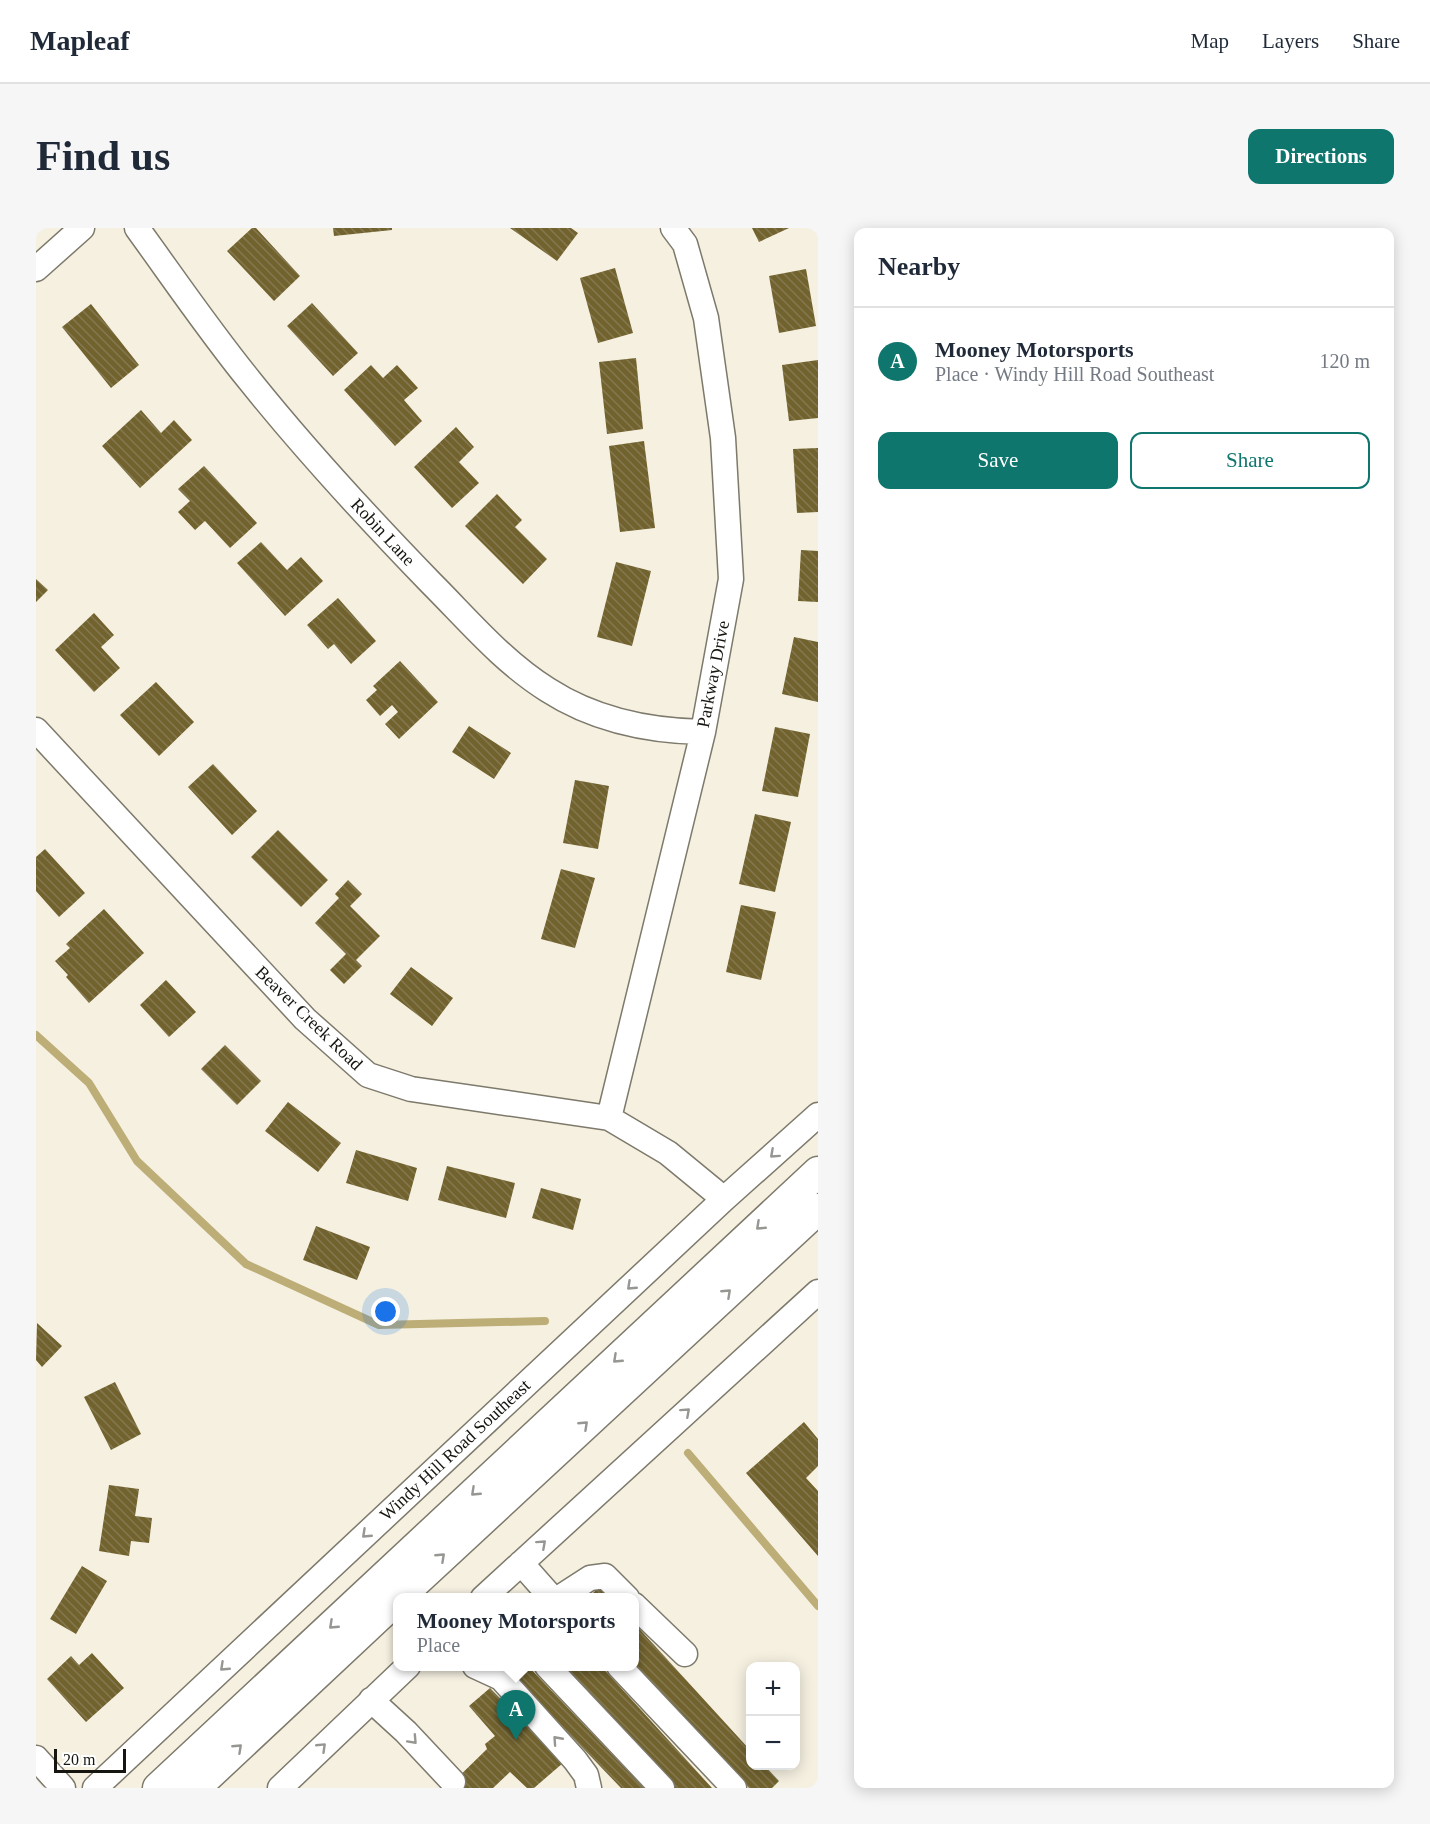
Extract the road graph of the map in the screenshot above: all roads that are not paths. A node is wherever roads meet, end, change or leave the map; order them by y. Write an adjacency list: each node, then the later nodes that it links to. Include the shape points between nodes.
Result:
1 (82, 228): 4 (street)
2 (137, 228): 6 (street, Robin Lane, via 249,380 319,463 519,669 548,690 613,720 680,732)
3 (673, 228): 6 (street, Parkway Drive, via 685,244 706,318 723,438 731,579)
4 (36, 269)
5 (36, 730): 8 (street, Beaver Creek Road, via 305,1019 368,1075 411,1089)
6 (703, 732): 8 (street, Parkway Drive)
7 (818, 1115): 10 (street, Windy Hill Road Southeast, one-way to 10)
8 (609, 1118): 10 (street, Beaver Creek Road, via 669,1153)
9 (818, 1172): 31 (main road, one-way to 31)
10 (724, 1199): 30 (street, Windy Hill Road Southeast, one-way to 30)
11 (818, 1209): 14 (main road, one-way to 11)
12 (818, 1292): 13 (street, one-way to 12)
13 (520, 1563): 15 (street); 16 (street)
14 (403, 1593)
15 (488, 1593)
16 (547, 1593)
17 (567, 1593): 18 (street, via 590,1578 605,1576)
18 (622, 1593)
19 (393, 1603): 32 (main road, one-way to 19)
20 (639, 1610): 21 (street)
21 (685, 1654)
22 (403, 1671): 26 (street)
23 (486, 1671): 34 (street, one-way to 23, via 575,1760 501,1678)
24 (552, 1671): 35 (street)
25 (624, 1671): 36 (street)
26 (371, 1700): 28 (street, one-way to 28); 33 (street, one-way to 26)
27 (36, 1758): 29 (street)
28 (453, 1782)
29 (63, 1788)
30 (95, 1788)
31 (158, 1788)
32 (195, 1788)
33 (280, 1788)
34 (589, 1788)
35 (662, 1788)
36 (734, 1788)

